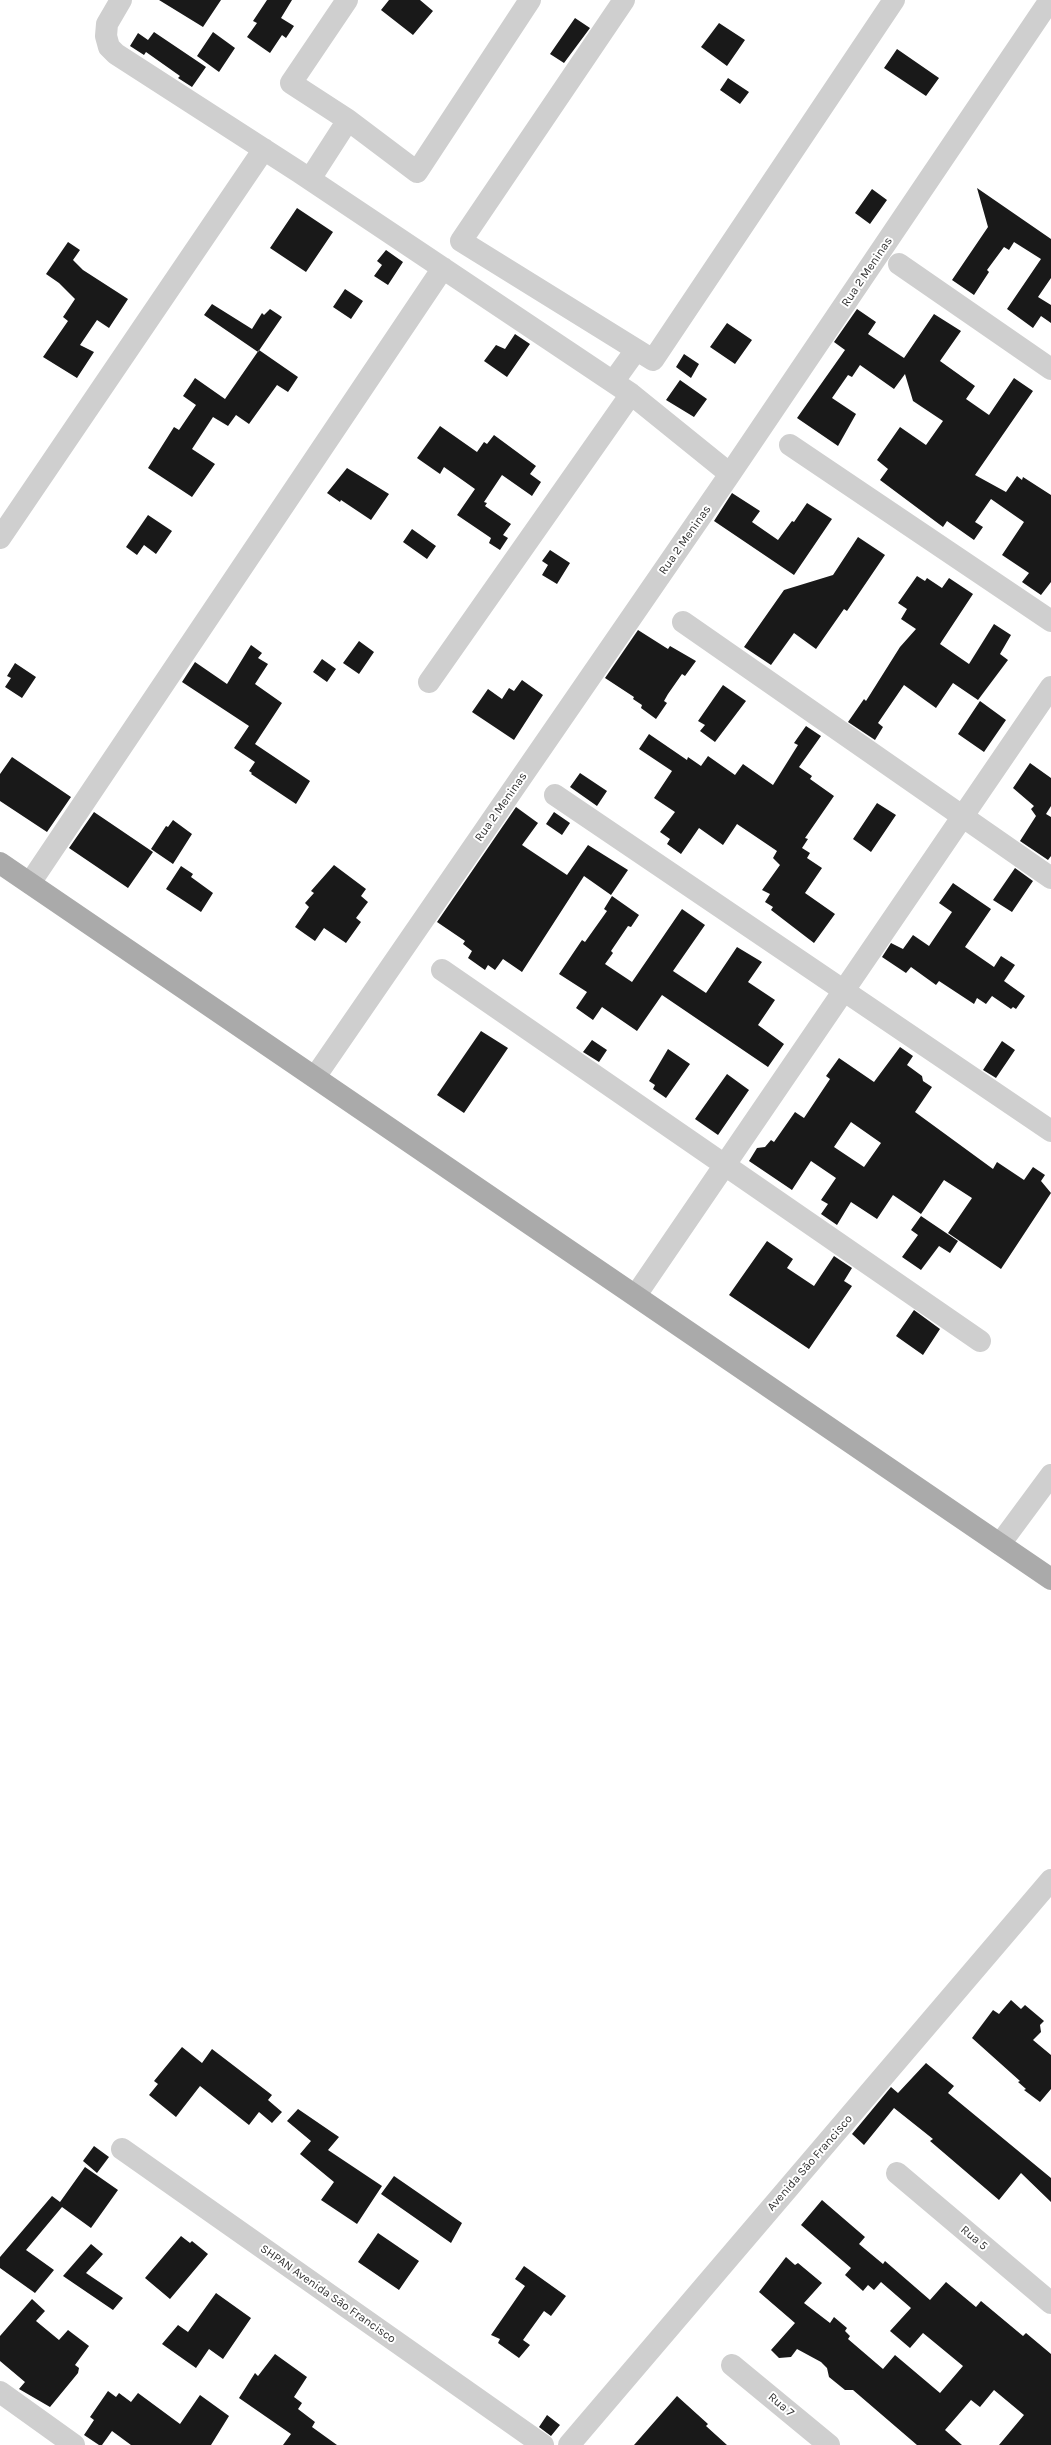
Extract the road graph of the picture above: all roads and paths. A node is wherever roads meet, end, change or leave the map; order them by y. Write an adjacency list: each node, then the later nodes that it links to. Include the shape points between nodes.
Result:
1 (121, 0): 8 (street, via 107,24 106,36 109,47)
2 (347, 0): 7 (street, via 291,83)
3 (530, 0): 7 (street, via 417,172)
4 (624, 0): 12 (street, via 461,241)
5 (894, 0): 12 (street, via 652,360)
6 (1050, 0): 17 (street, Rua 2 Meninas)
7 (348, 120): 9 (street)
8 (264, 149): 9 (street); 18 (street)
9 (310, 179): 11 (street)
10 (899, 264): 13 (street)
11 (443, 268): 14 (street); 27 (street)
12 (636, 350): 14 (street)
13 (1051, 369)
14 (613, 382): 15 (street)
15 (631, 394): 17 (street); 21 (street)
16 (790, 445): 19 (street)
17 (730, 474): 30 (street, Rua 2 Meninas)
18 (0, 538)
19 (1051, 621)
20 (683, 622): 24 (street)
21 (429, 682)
22 (1051, 687): 24 (street)
23 (555, 795): 29 (street)
24 (962, 817): 26 (street); 29 (street)
25 (0, 863): 27 (main road)
26 (1051, 878)
27 (30, 883): 30 (main road)
28 (442, 970): 32 (street)
29 (844, 990): 31 (street); 32 (street)
30 (315, 1077): 33 (main road)
31 (1051, 1131)
32 (725, 1164): 33 (street); 34 (street)
33 (636, 1295): 36 (main road)
34 (980, 1341)
35 (1051, 1475): 36 (street)
36 (1000, 1544): 37 (main road)
37 (1051, 1579)
38 (1051, 1880): 46 (street, Avenida São Francisco)
39 (122, 2149): 44 (street, SHPAN Avenida São Francisco)
40 (897, 2173): 41 (street, Rua 5)
41 (1051, 2303)
42 (732, 2365): 47 (street, Rua 7)
43 (0, 2392): 45 (street)
44 (539, 2442)
45 (74, 2445)
46 (569, 2445)
47 (829, 2445)

